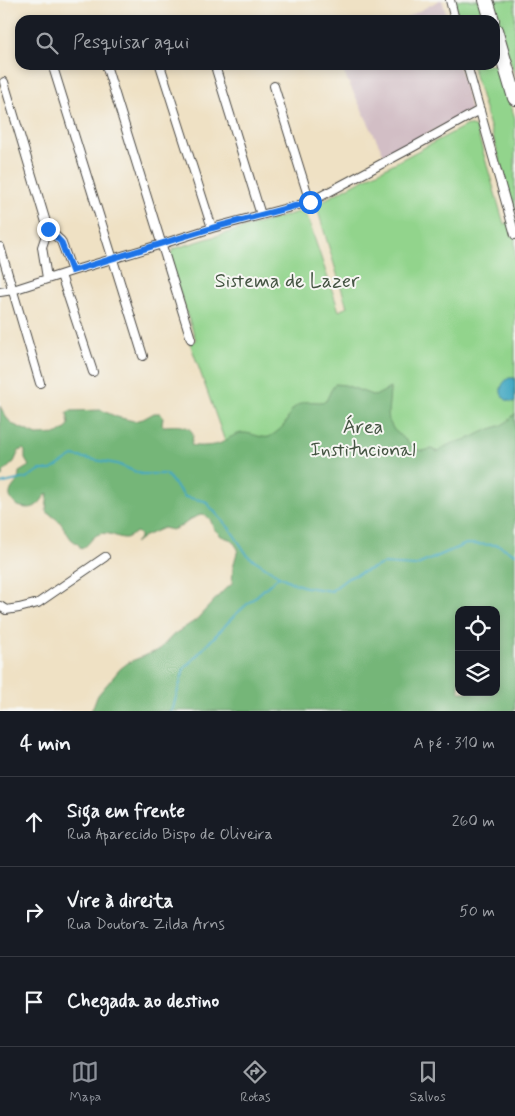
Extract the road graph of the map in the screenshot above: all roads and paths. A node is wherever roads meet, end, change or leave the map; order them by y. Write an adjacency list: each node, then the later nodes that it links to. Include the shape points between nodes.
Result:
1 (450, 0): 3 (street)
2 (486, 0): 4 (highway)
3 (454, 15)
4 (490, 15)
5 (500, 47): 13 (highway)
6 (54, 70): 22 (street)
7 (108, 70): 20 (street)
8 (162, 70): 17 (street)
9 (216, 70): 16 (street)
10 (468, 70): 14 (street)
11 (4, 82): 18 (street)
12 (274, 86): 15 (street)
13 (515, 98)
14 (480, 110): 15 (street); 19 (street)
15 (310, 202): 16 (street)
16 (261, 215): 17 (street)
17 (212, 228): 20 (street)
18 (48, 229): 23 (street, via 61,242); 25 (street, via 42,247)
19 (515, 234)
20 (162, 244): 22 (street); 28 (street)
21 (0, 248): 26 (street)
22 (113, 258): 23 (street); 29 (street)
23 (72, 271): 24 (street)
24 (61, 275): 25 (street); 30 (street)
25 (48, 278): 26 (street)
26 (13, 290): 27 (street); 31 (street)
27 (0, 292)
28 (191, 339)
29 (143, 356)
30 (93, 372)
31 (40, 382)
32 (105, 557): 33 (street, via 38,603 6,610)
33 (0, 606)

